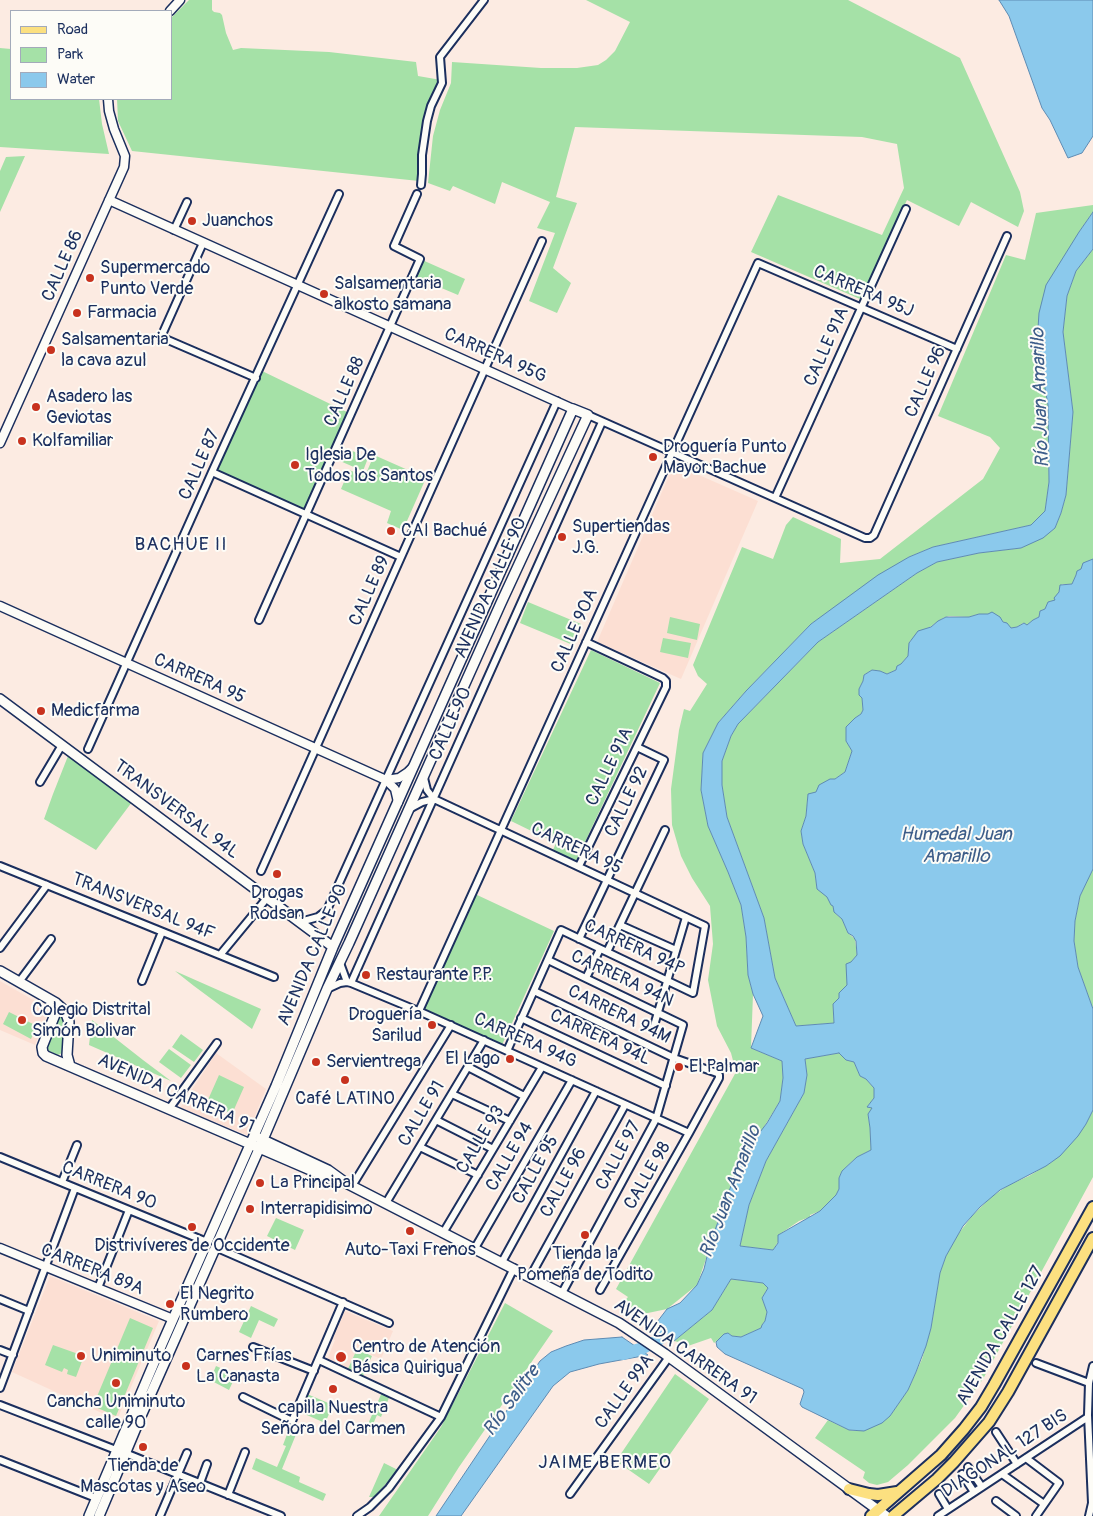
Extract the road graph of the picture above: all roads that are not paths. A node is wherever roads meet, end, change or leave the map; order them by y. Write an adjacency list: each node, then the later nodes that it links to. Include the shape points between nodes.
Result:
1 (180, 0): 3 (street)
2 (484, 0): 5 (street, via 440,57 442,83 427,121)
3 (171, 10)
4 (108, 100): 8 (street, CALLE 86, via 125,160)
5 (421, 185)
6 (340, 194): 16 (street, CALLE 87)
7 (416, 194): 18 (street, CALLE 88, via 394,246 420,258)
8 (109, 200): 11 (street, CARRERA 95G); 26 (street, CALLE 86)
9 (187, 202): 11 (street)
10 (906, 209): 17 (street, CALLE 91A)
11 (174, 230): 14 (street, CARRERA 95G)
12 (1007, 236): 19 (street, CALLE 96)
13 (542, 241): 20 (street, CALLE 89)
14 (203, 243): 16 (street, CARRERA 95G); 21 (street, via 161,337)
15 (758, 263): 17 (street, CARRERA 95J); 27 (street, CALLE 90A)
16 (298, 285): 18 (street, CARRERA 95G); 21 (street, CALLE 87)
17 (862, 308): 19 (street, CARRERA 95J); 29 (street, CALLE 91A)
18 (390, 327): 20 (street, CARRERA 95G); 30 (street, CALLE 88)
19 (957, 349): 31 (street, CALLE 96)
20 (485, 369): 22 (street, CARRERA 95G); 32 (street, CALLE 89)
21 (256, 378): 28 (street, CALLE 87)
22 (557, 401): 23 (street, CARRERA 95G); 44 (street, CALLE 90)
23 (573, 409): 24 (main road, CARRERA 95G); 42 (main road, AVENIDA CALLE 90)
24 (588, 415): 25 (street, CARRERA 95G); 43 (main road, AVENIDA CALLE 90)
25 (602, 422): 27 (street, CARRERA 95G); 46 (street, CALLE 90)
26 (0, 443)
27 (672, 453): 29 (street, CARRERA 95G); 35 (street, CALLE 90A)
28 (212, 472): 30 (street); 36 (street, CALLE 87)
29 (776, 498): 31 (street, CARRERA 95G)
30 (307, 515): 32 (street); 34 (street, CALLE 88)
31 (870, 538)
32 (401, 557): 40 (street, CALLE 89)
33 (0, 606): 36 (street, CARRERA 95)
34 (259, 620)
35 (586, 642): 39 (street, CALLE 91A, via 666,681); 49 (street, CALLE 90A)
36 (127, 663): 40 (street, CARRERA 95); 41 (street, CALLE 87)
37 (0, 699): 38 (main road, TRANSVERSAL 94L)
38 (62, 745): 45 (street); 57 (main road, TRANSVERSAL 94L)
39 (637, 747): 52 (street, CALLE 91A); 54 (street, CALLE 92, via 664,760)
40 (316, 748): 44 (street, CARRERA 95); 53 (street, CALLE 89)
41 (88, 749)
42 (414, 766): 44 (street, via 399,778); 47 (main road, AVENIDA CALLE 90)
43 (424, 778): 46 (street); 48 (main road, AVENIDA CALLE 90)
44 (386, 780): 47 (street, via 395,789); 59 (street, CALLE 90, via 328,910)
45 (40, 782)
46 (434, 799): 48 (street); 49 (street, CARRERA 95); 77 (street, CALLE 90)
47 (398, 802): 64 (main road, AVENIDA CALLE 90)
48 (409, 809): 70 (main road, AVENIDA CALLE 90)
49 (501, 830): 52 (street, CARRERA 95); 82 (street, CALLE 90A)
50 (665, 830): 56 (street)
51 (0, 866): 55 (street, TRANSVERSAL 94F)
52 (579, 866): 54 (street, CARRERA 95)
53 (261, 870)
54 (607, 880): 56 (street, CARRERA 95); 63 (street, CALLE 92)
55 (47, 885): 61 (street, TRANSVERSAL 94F); 65 (street)
56 (635, 893): 58 (street, CARRERA 95); 60 (street)
57 (267, 898): 59 (main road, TRANSVERSAL 94L); 68 (street)
58 (686, 917): 66 (street); 80 (street, CARRERA 95, via 705,926)
59 (300, 922): 64 (main road, TRANSVERSAL 94L)
60 (620, 924): 66 (street); 67 (street)
61 (162, 932): 68 (street, TRANSVERSAL 94F); 74 (street)
62 (51, 939): 76 (street)
63 (579, 939): 67 (street, CARRERA 94P); 69 (street, CARRERA 94P, via 561,930)
64 (333, 947): 70 (main road); 108 (main road, AVENIDA CALLE 90)
65 (0, 948)
66 (676, 950): 75 (street)
67 (604, 951): 73 (street); 75 (street, CARRERA 94P)
68 (220, 955): 72 (street, TRANSVERSAL 94F)
69 (548, 960): 73 (street, CARRERA 94N); 79 (street)
70 (340, 963): 77 (street); 78 (main road, AVENIDA CALLE 90)
71 (0, 971): 76 (main road)
72 (274, 977)
73 (586, 978): 83 (street, CARRERA 94N)
74 (142, 981)
75 (667, 981): 80 (street, CARRERA 94P); 83 (street)
76 (19, 982): 81 (main road)
77 (349, 983): 78 (street); 82 (street, CARRERA 94G)
78 (327, 989): 104 (main road, AVENIDA CALLE 90)
79 (534, 991): 84 (street); 91 (street, CARRERA 94M)
80 (693, 993)
81 (56, 1003): 92 (main road, via 69,1018 67,1055); 92 (main road, AVENIDA CARRERA 91, via 56,1012 42,1049 46,1056)
82 (419, 1011): 85 (street, CARRERA 94G)
83 (657, 1013): 86 (street, CARRERA 94N); 87 (street)
84 (521, 1018): 90 (street); 97 (street, CARRERA 94L)
85 (451, 1025): 88 (street, CARRERA 94G); 117 (street)
86 (683, 1025): 91 (street, CALLE 97)
87 (653, 1029)
88 (484, 1040): 90 (street, CARRERA 94G); 93 (street, CALLE 91)
89 (217, 1043): 102 (street)
90 (506, 1050): 94 (street, CARRERA 94G)
91 (674, 1058): 95 (street, CARRERA 94M); 97 (street, CALLE 97)
92 (70, 1066): 102 (main road, AVENIDA CARRERA 91)
93 (468, 1067): 99 (street, CALLE 91); 100 (street)
94 (542, 1067): 96 (street, CARRERA 94G); 100 (street, CALLE 93)
95 (719, 1075): 107 (street, CALLE 98)
96 (572, 1080): 98 (street, CARRERA 94G); 126 (street, CALLE 94)
97 (666, 1086): 103 (street, CALLE 97)
98 (596, 1091): 101 (street, CARRERA 94G); 127 (street, CALLE 95)
99 (452, 1094): 105 (street, CALLE 91); 106 (street)
100 (524, 1096): 106 (street, CALLE 93)
101 (625, 1105): 103 (street, CARRERA 94G); 130 (street, CALLE 96)
102 (169, 1109): 110 (main road, AVENIDA CARRERA 91)
103 (656, 1119): 107 (street, CARRERA 94G); 133 (street, CALLE 97)
104 (271, 1120): 108 (main road, AVENIDA CALLE 90); 113 (main road, via 274,1136)
105 (436, 1120): 111 (street, CALLE 91); 112 (street)
106 (510, 1121): 112 (street, CALLE 93)
107 (689, 1133): 132 (street, CALLE 98)
108 (259, 1138): 110 (main road, AVENIDA CALLE 90); 113 (main road, AVENIDA CARRERA 91)
109 (78, 1145): 116 (street)
110 (255, 1147): 117 (main road, AVENIDA CARRERA 91); 124 (main road, AVENIDA CALLE 90)
111 (420, 1147): 115 (street); 119 (street, CALLE 91)
112 (493, 1149): 115 (street, CALLE 93)
113 (288, 1150): 117 (main road, AVENIDA CARRERA 91)
114 (0, 1157): 116 (street, CARRERA 90)
115 (478, 1175): 122 (street, CALLE 93)
116 (62, 1182): 118 (street, CARRERA 90)
117 (349, 1184): 119 (main road, AVENIDA CARRERA 91)
118 (75, 1188): 121 (street, CARRERA 90); 128 (street)
119 (386, 1203): 126 (main road, AVENIDA CARRERA 91)
120 (1093, 1207): 169 (main road, AVENIDA CALLE 127, via 981,1407 941,1455)
121 (129, 1210): 124 (street, CARRERA 90); 131 (street)
122 (446, 1228)
123 (1093, 1238): 184 (main road, AVENIDA CALLE 127, via 989,1422 937,1479)
124 (211, 1244): 135 (street, CARRERA 90); 137 (main road, AVENIDA CALLE 90); 154 (main road, AVENIDA CALLE 90)
125 (0, 1248): 128 (street, CARRERA 89A)
126 (475, 1248): 127 (main road, AVENIDA CARRERA 91)
127 (502, 1262): 129 (main road, AVENIDA CARRERA 91)
128 (46, 1267): 131 (street, CARRERA 89A); 136 (street)
129 (514, 1268): 130 (main road, AVENIDA CARRERA 91); 151 (street)
130 (530, 1277): 133 (main road, AVENIDA CARRERA 91)
131 (98, 1288): 137 (street, CARRERA 89A)
132 (600, 1290)
133 (562, 1293): 142 (main road, AVENIDA CARRERA 91, via 619,1323)
134 (0, 1299): 136 (street)
135 (343, 1302): 138 (street, CARRERA 90); 143 (street)
136 (29, 1311): 141 (street)
137 (173, 1319): 154 (main road, AVENIDA CALLE 90)
138 (389, 1323)
139 (253, 1347): 146 (street)
140 (0, 1350): 141 (street)
141 (13, 1355): 148 (street)
142 (667, 1356): 168 (main road, AVENIDA CARRERA 91); 171 (street, CALLE 99A)
143 (319, 1360): 146 (street); 151 (street)
144 (1036, 1363): 147 (street)
145 (1093, 1366): 147 (street)
146 (314, 1371): 149 (street, via 292,1421)
147 (1091, 1381): 152 (street)
148 (0, 1388)
149 (243, 1397)
150 (0, 1405): 154 (street)
151 (441, 1417): 183 (street, via 389,1488)
152 (1090, 1420): 157 (street, DIAGONAL 127 BIS); 162 (street)
153 (996, 1432): 160 (street)
154 (120, 1452): 165 (street); 174 (main road, AVENIDA CALLE 90); 180 (main road, AVENIDA CALLE 90)
155 (245, 1452): 173 (street)
156 (188, 1453): 165 (street)
157 (1026, 1458): 160 (street, DIAGONAL 127 BIS); 176 (street, via 1059,1483)
158 (0, 1460): 174 (street)
159 (207, 1464): 166 (street)
160 (1017, 1464): 164 (street, DIAGONAL 127 BIS)
161 (968, 1467): 167 (street)
162 (1092, 1469): 188 (street)
163 (962, 1474): 170 (street)
164 (1002, 1474): 167 (street, DIAGONAL 127 BIS); 176 (street)
165 (178, 1475): 166 (street); 181 (street)
166 (200, 1483): 173 (street)
167 (982, 1487): 170 (street, DIAGONAL 127 BIS)
168 (848, 1489): 169 (main road, via 878,1495); 178 (main road, AVENIDA CARRERA 91)
169 (900, 1490): 178 (main road, AVENIDA CALLE 127)
170 (974, 1492): 177 (street, DIAGONAL 127 BIS)
171 (570, 1494)
172 (939, 1494): 177 (street)
173 (228, 1495): 182 (street)
174 (96, 1498): 179 (main road, AVENIDA CALLE 90)
175 (996, 1501): 186 (street)
176 (1044, 1504): 187 (street)
177 (948, 1509): 185 (street, DIAGONAL 127 BIS)
178 (878, 1514)
179 (89, 1516)
180 (99, 1516)
181 (160, 1516)
182 (281, 1516)
183 (357, 1516)
184 (893, 1516)
185 (938, 1516)
186 (1016, 1516)
187 (1036, 1516)
188 (1089, 1516)

